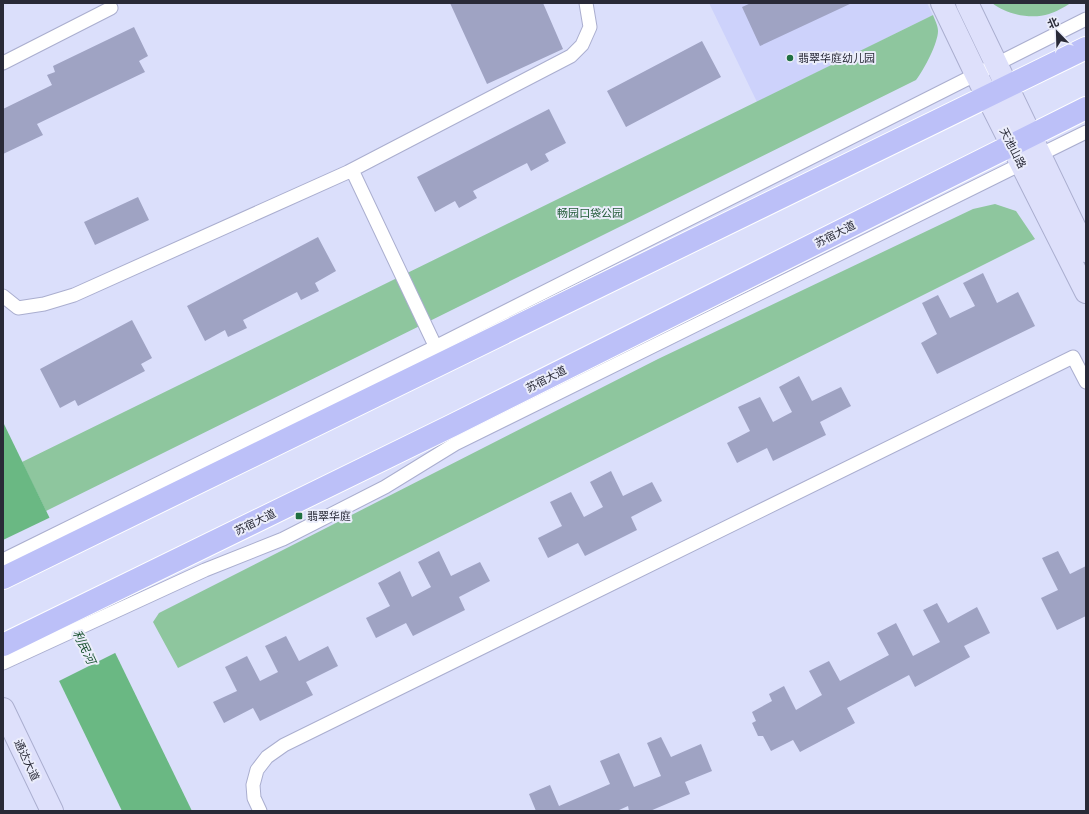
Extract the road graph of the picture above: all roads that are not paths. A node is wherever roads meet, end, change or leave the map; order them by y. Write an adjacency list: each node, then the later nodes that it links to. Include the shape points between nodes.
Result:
1 (586, 3): 16 (lane, via 590,27 582,45 571,56)
2 (942, 3): 9 (street, 天池山路)
3 (967, 3): 8 (street, 天池山路)
4 (111, 8): 7 (lane)
5 (1086, 19): 8 (lane)
6 (1086, 48): 10 (main road)
7 (3, 63)
8 (996, 64): 9 (lane); 10 (street, 天池山路)
9 (976, 74): 11 (street, 天池山路); 20 (lane)
10 (1007, 87): 11 (main road); 14 (street, 天池山路)
11 (987, 97): 14 (street, 天池山路); 20 (main road)
12 (1086, 108): 14 (main road, 苏宿大道)
13 (1086, 132): 15 (lane)
14 (1021, 140): 15 (street, 天池山路); 25 (main road, 苏宿大道, via 453,425)
15 (1031, 160): 17 (street, 天池山路); 18 (street, 天池山路); 25 (lane, via 456,444 385,487 283,539 204,570)
16 (352, 170): 19 (lane, via 74,295 18,308); 20 (lane)
17 (1086, 251)
18 (1086, 292)
19 (3, 296)
20 (439, 355): 22 (main road)
21 (1086, 382): 30 (lane, via 1073,357 284,744 267,757 257,770 253,785 254,798)
22 (109, 517): 23 (lane); 24 (main road)
23 (3, 560)
24 (3, 578)
25 (144, 587): 26 (main road, 苏宿大道); 27 (lane)
26 (3, 645)
27 (3, 663)
28 (3, 709): 29 (street, 通达大道)
29 (52, 811)
30 (260, 811)

